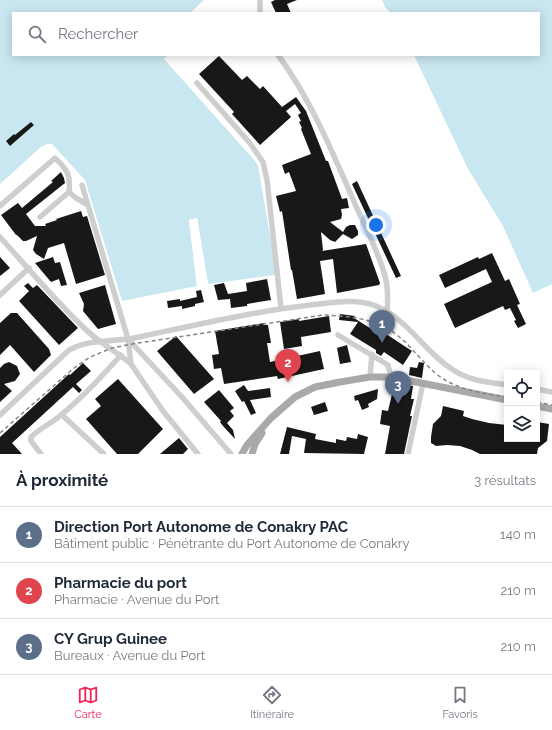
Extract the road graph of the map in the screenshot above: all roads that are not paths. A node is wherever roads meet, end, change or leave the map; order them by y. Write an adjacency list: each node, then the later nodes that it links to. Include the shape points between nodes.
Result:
1 (260, 0): 2 (street)
2 (260, 12)
3 (279, 56): 14 (street, via 308,100 372,243 385,276)
4 (197, 83): 13 (street, via 249,142 263,162)
5 (82, 185): 7 (street)
6 (69, 192): 7 (street); 8 (street, via 70,182 66,168 55,158); 9 (street)
7 (88, 205): 16 (street)
8 (0, 206)
9 (40, 217)
10 (0, 237): 11 (street)
11 (29, 268): 12 (street); 17 (street, via 83,327)
12 (0, 295)
13 (281, 308): 14 (street, via 359,302); 16 (street)
14 (387, 312): 24 (street, via 455,372 471,379)
15 (338, 335): 18 (street)
16 (128, 339): 17 (street); 20 (street); 36 (street)
17 (100, 341): 19 (street); 30 (street, via 78,345 69,350)
18 (372, 354): 21 (street); 22 (street, via 388,365)
19 (121, 355): 20 (street); 31 (street)
20 (131, 364): 35 (street, via 163,411)
21 (370, 377): 22 (main road); 32 (main road, via 315,387 295,396)
22 (391, 377): 23 (main road)
23 (423, 383): 27 (main road); 39 (street)
24 (504, 384)
25 (540, 390): 26 (street)
26 (552, 392)
27 (504, 399)
28 (540, 407): 29 (main road)
29 (552, 409)
30 (0, 415)
31 (62, 415): 33 (street, via 31,437 31,441); 34 (street)
32 (271, 418): 37 (main road); 38 (main road, via 255,444)
33 (41, 454)
34 (104, 454)
35 (198, 454)
36 (231, 454)
37 (242, 454)
38 (252, 454)
39 (408, 454)

